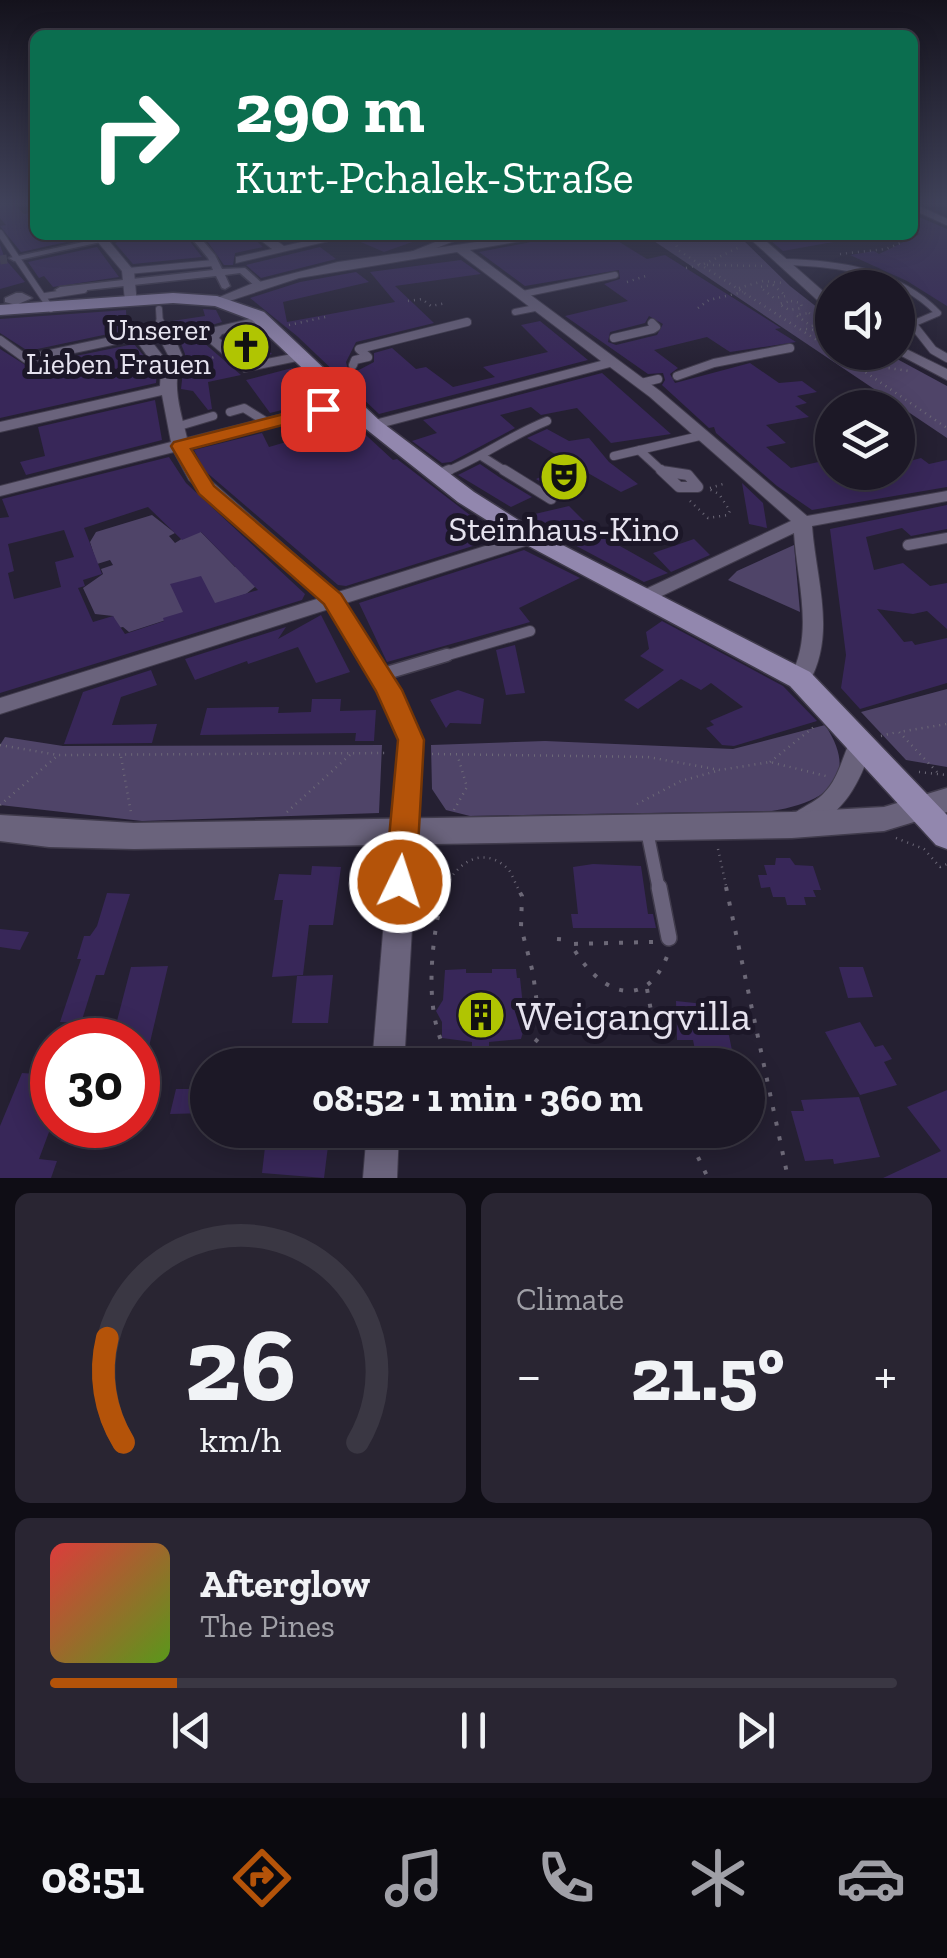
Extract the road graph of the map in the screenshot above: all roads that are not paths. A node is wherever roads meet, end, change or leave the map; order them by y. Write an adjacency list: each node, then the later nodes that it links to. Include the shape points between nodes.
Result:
1 (14, 260): 13 (lane)
2 (117, 260): 14 (street)
3 (213, 260): 10 (street)
4 (256, 260): 9 (street)
5 (379, 260): 16 (street)
6 (482, 260): 21 (street)
7 (780, 260): 8 (street)
8 (785, 264): 18 (street); 34 (lane, via 810,261 872,274 925,300 937,315 908,323)
9 (243, 265): 10 (street); 16 (street)
10 (216, 268): 14 (lane); 15 (street); 20 (street)
11 (21, 272): 13 (lane)
12 (615, 275): 21 (lane)
13 (32, 277): 22 (lane)
14 (129, 277): 15 (street); 22 (street); 23 (street)
15 (160, 279): 23 (street)
16 (259, 285): 20 (street)
17 (84, 290): 22 (lane)
18 (815, 291)
19 (0, 293): 22 (street)
20 (221, 294): 23 (main road); 29 (main road)
21 (523, 294): 24 (street)
22 (51, 296): 23 (main road); 25 (main road)
23 (150, 302): 30 (street)
24 (540, 307): 26 (lane); 38 (street, via 595,342)
25 (0, 310)
26 (515, 312)
27 (468, 322): 40 (lane, via 358,348 368,357)
28 (652, 323): 31 (lane, via 653,329)
29 (268, 324): 35 (main road); 35 (street, via 216,331 212,339 238,366 252,369)
30 (148, 333): 32 (lane, via 26,359); 39 (street, via 160,364); 39 (street, via 167,335 176,359)
31 (614, 338)
32 (0, 340)
33 (790, 348): 42 (lane)
34 (933, 350): 36 (lane); 41 (lane)
35 (302, 356): 44 (main road, via 326,372)
36 (915, 356)
37 (915, 358): 41 (street)
38 (613, 362): 49 (street); 51 (street, via 649,381)
39 (168, 366): 43 (street)
40 (353, 366)
41 (944, 368)
42 (677, 376)
43 (168, 390): 50 (street); 52 (street)
44 (349, 402): 48 (street); 49 (main road)
45 (230, 412): 48 (lane, via 244,408)
46 (214, 416): 52 (lane)
47 (547, 421): 55 (lane)
48 (268, 424): 52 (street)
49 (373, 425): 57 (main road)
50 (0, 427)
51 (704, 435): 53 (lane); 61 (street)
52 (178, 436): 58 (street); 65 (street, via 206,490)
53 (640, 450): 54 (lane); 56 (lane)
54 (614, 456)
55 (483, 457): 57 (lane); 60 (lane)
56 (662, 471): 56 (lane, via 685,489 702,488 688,474)
57 (436, 476): 62 (main road)
58 (0, 491)
59 (947, 496): 61 (street)
60 (552, 499)
61 (804, 522): 66 (street); 69 (street, via 815,646)
62 (530, 538): 65 (street); 66 (main road)
63 (947, 538): 64 (lane)
64 (908, 545)
65 (333, 599): 68 (street); 70 (street)
66 (651, 602): 69 (main road)
67 (530, 631): 68 (lane)
68 (380, 675): 76 (street, via 411,740)
69 (800, 679): 71 (main road)
70 (0, 706)
71 (861, 742): 72 (main road); 73 (street, via 838,799)
72 (936, 794): 73 (street, via 884,819); 77 (main road)
73 (792, 825): 75 (street)
74 (0, 828): 76 (street, via 134,836)
75 (646, 830): 76 (street); 78 (lane)
76 (404, 834): 79 (street)
77 (947, 836)
78 (668, 938)
79 (389, 1048)
80 (382, 1148): 81 (street)
81 (380, 1178)

